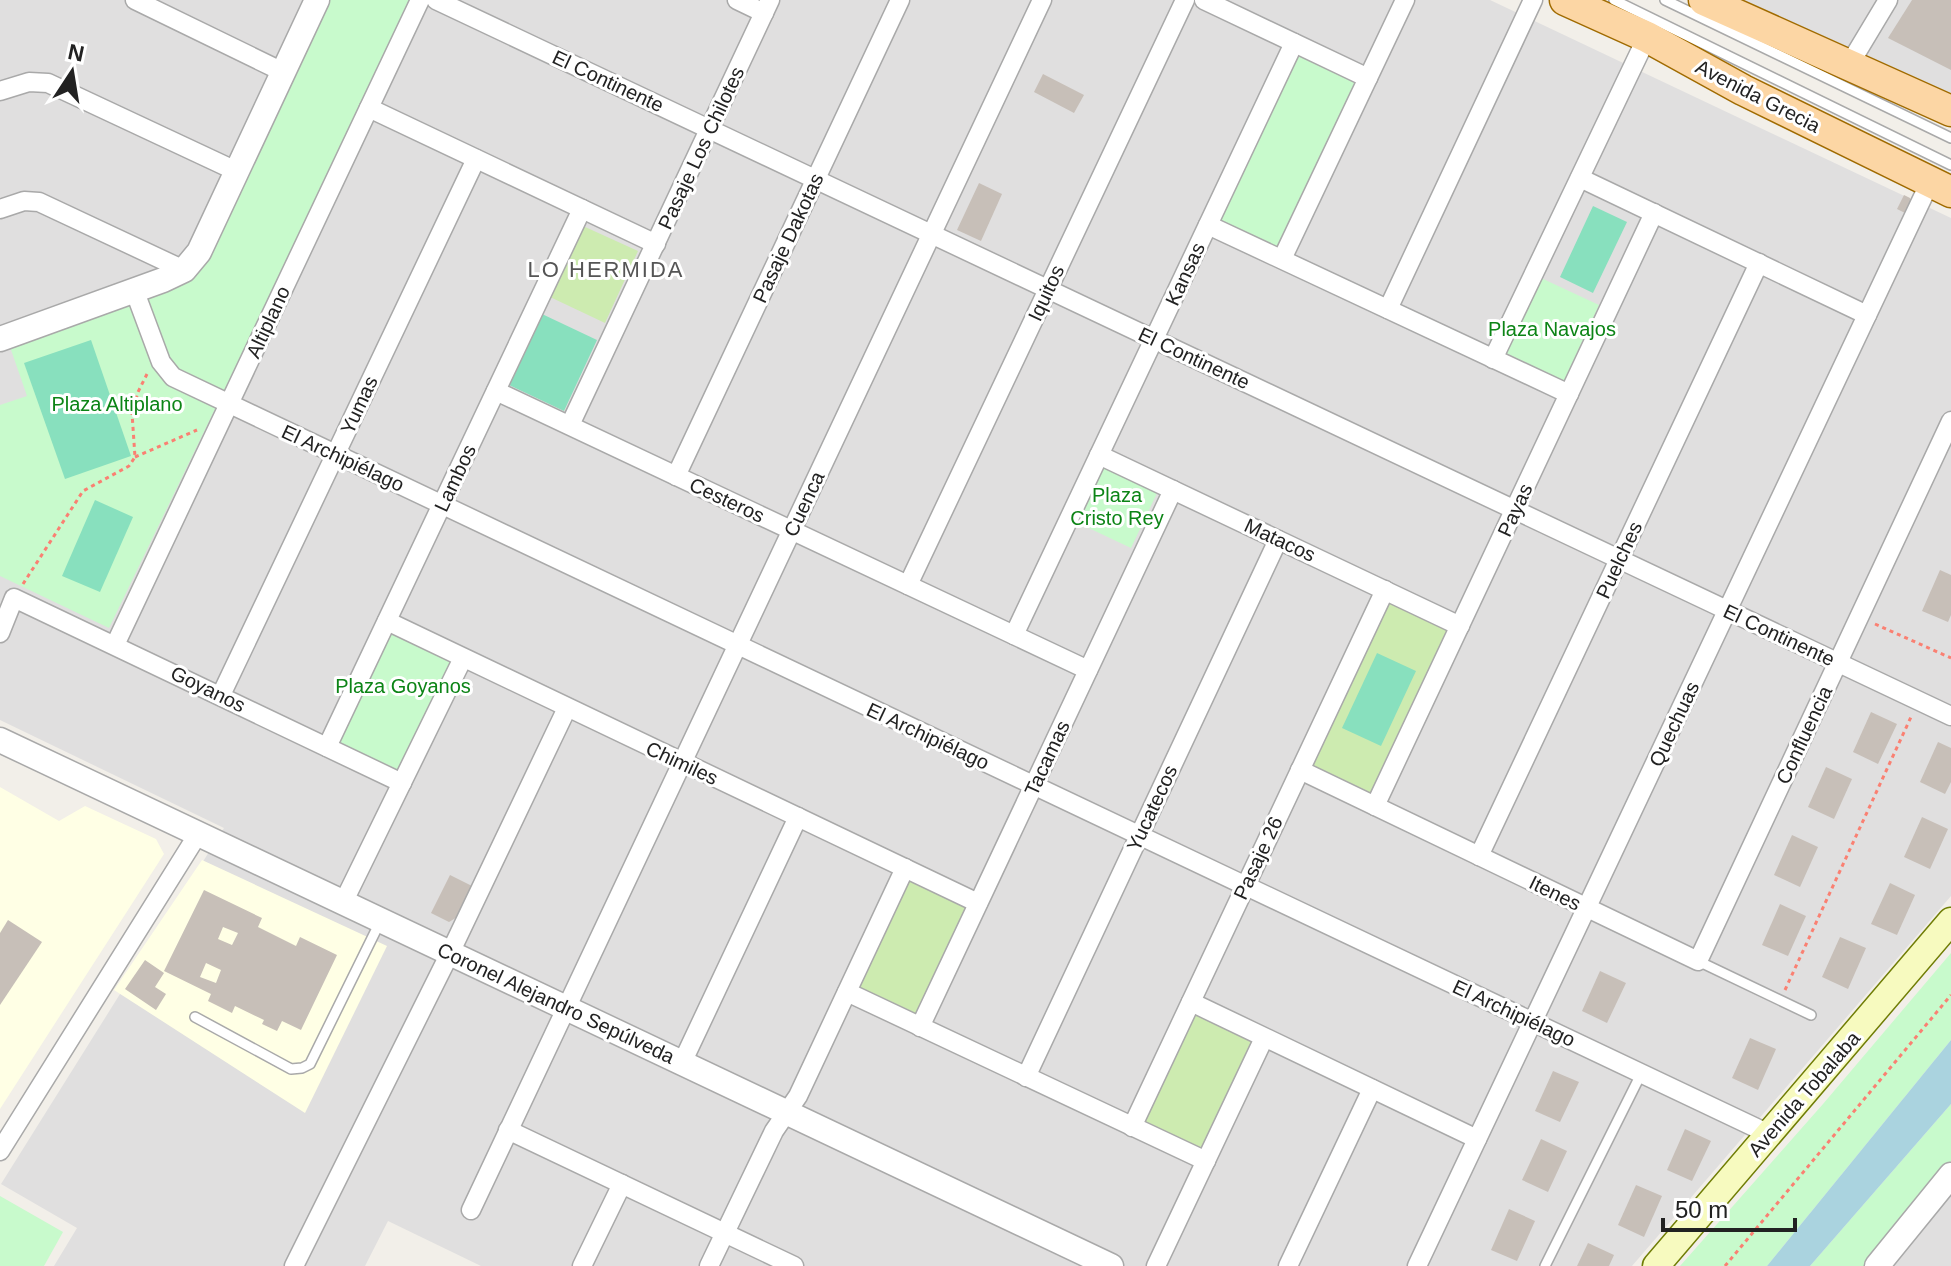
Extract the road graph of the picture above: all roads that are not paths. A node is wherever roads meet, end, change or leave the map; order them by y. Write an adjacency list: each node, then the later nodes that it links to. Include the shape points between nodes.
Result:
1 (135, 0): 21 (street)
2 (317, 0): 21 (street)
3 (420, 0): 24 (street, Altiplano)
4 (438, 0): 26 (street, El Continente)
5 (737, 0): 17 (street)
6 (900, 0): 32 (street, Pasaje Dakotas)
7 (1042, 0): 37 (street, Cuenca)
8 (1185, 0): 42 (street, Iquitos)
9 (1204, 0): 19 (street)
10 (1405, 0): 22 (street)
11 (1533, 0): 44 (street)
12 (1565, 0): 18 (main road, Avenida Grecia)
13 (1614, 0): 31 (lane)
14 (1665, 0): 27 (lane)
15 (1888, 0): 20 (street)
16 (1726, 3): 20 (main road)
17 (767, 6): 26 (street, Pasaje Los Chilotes)
18 (1647, 37): 30 (street); 31 (main road, Avenida Grecia, via 1743,90)
19 (1294, 43): 22 (street); 36 (street, Kansas)
20 (1844, 63): 25 (main road)
21 (283, 72): 29 (street)
22 (1368, 78): 39 (street)
23 (0, 91): 29 (street, via 29,82 48,83)
24 (369, 108): 28 (street); 51 (street, Altiplano)
25 (1951, 111)
26 (709, 129): 32 (street, El Continente); 38 (street, Pasaje Los Chilotes)
27 (1951, 138)
28 (476, 159): 34 (street); 54 (street, Yumas)
29 (236, 171): 41 (street, via 199,252)
30 (1580, 178): 35 (street); 48 (street)
31 (1944, 179): 45 (street, Quechuas)
32 (816, 180): 37 (street, El Continente); 56 (street, Pasaje Dakotas)
33 (0, 209): 41 (street, via 39,202)
34 (582, 209): 38 (street); 49 (street, Lambos)
35 (1654, 213): 40 (street); 50 (street, Payas)
36 (1208, 225): 39 (street); 47 (street, Kansas)
37 (932, 234): 42 (street, El Continente); 60 (street, Cuenca)
38 (656, 244): 53 (street, Pasaje Los Chilotes)
39 (1282, 259): 44 (street)
40 (1759, 263): 45 (street); 62 (street, Puelches)
41 (184, 270): 43 (street)
42 (1048, 289): 47 (street, El Continente); 63 (street, Iquitos)
43 (135, 292): 46 (street); 51 (street, El Archipiélago, via 161,362 173,377)
44 (1388, 309): 48 (street)
45 (1867, 315): 65 (street, Quechuas)
46 (0, 339)
47 (1154, 339): 55 (street, Kansas); 59 (street, El Continente)
48 (1493, 359): 50 (street)
49 (496, 391): 53 (street, Cesteros); 58 (street, Lambos)
50 (1569, 394): 59 (street, Payas)
51 (229, 405): 54 (street, El Archipiélago); 70 (street, Altiplano)
52 (1951, 421): 73 (street, Confluencia)
53 (570, 425): 56 (street, Cesteros)
54 (335, 455): 58 (street, El Archipiélago); 75 (street, Yumas)
55 (1099, 455): 57 (street, Matacos); 69 (street, Kansas)
56 (676, 476): 60 (street, Cesteros)
57 (1173, 490): 61 (street, Matacos); 74 (street, Tacamas)
58 (442, 505): 66 (street, Lambos); 71 (street, El Archipiélago)
59 (1515, 510): 62 (street, El Continente); 67 (street, Payas)
60 (792, 530): 63 (street, Cesteros); 71 (street, Cuenca)
61 (1278, 540): 64 (street, Matacos); 87 (street, Yucatecos)
62 (1619, 560): 65 (street, El Continente); 88 (street, Puelches)
63 (908, 585): 69 (street, Cesteros)
64 (1385, 590): 67 (street, Matacos); 81 (street, Pasaje 26)
65 (1727, 611): 73 (street, El Continente); 93 (street, Quechuas)
66 (387, 621): 72 (street, Chimiles); 79 (street, Lambos)
67 (1460, 626): 84 (street, Payas)
68 (0, 633): 70 (street, Goyanos, via 14,598)
69 (1014, 635): 74 (street, Cesteros)
70 (115, 645): 75 (street, Goyanos)
71 (738, 646): 80 (street, Cuenca); 83 (street, El Archipiélago)
72 (463, 658): 76 (street, Chimiles); 82 (street)
73 (1838, 663): 77 (street, El Continente); 97 (street, Confluencia)
74 (1088, 670): 83 (street, Tacamas)
75 (221, 695): 79 (street, Goyanos)
76 (567, 708): 80 (street, Chimiles); 96 (street)
77 (1951, 716)
78 (0, 740): 86 (street, Coronel Alejandro Sepúlveda)
79 (327, 747): 82 (street, Goyanos)
80 (682, 763): 85 (street, Chimiles); 100 (street, Cuenca)
81 (1300, 770): 84 (street, Itenes); 90 (street, Pasaje 26)
82 (402, 783): 91 (street)
83 (1034, 786): 87 (street, El Archipiélago); 92 (street, Tacamas)
84 (1375, 806): 88 (street, Itenes)
85 (798, 817): 89 (street, Chimiles); 106 (street)
86 (198, 834): 91 (street, Coronel Alejandro Sepúlveda); 115 (street)
87 (1139, 836): 90 (street, El Archipiélago); 108 (street, Yucatecos)
88 (1479, 856): 93 (street, Itenes)
89 (905, 868): 92 (street, Chimiles); 98 (street)
90 (1245, 886): 99 (street, Pasaje 26); 103 (street, El Archipiélago)
91 (343, 903): 94 (street, Coronel Alejandro Sepúlveda)
92 (978, 903): 104 (street, Tacamas)
93 (1586, 908): 97 (street, Itenes); 103 (street, Quechuas)
94 (381, 920): 96 (street, Coronel Alejandro Sepúlveda); 102 (lane, via 310,1064 291,1069)
95 (1951, 921): 113 (main road, Avenida Tobalaba)
96 (450, 953): 100 (street, Coronel Alejandro Sepúlveda); 122 (street)
97 (1698, 961): 101 (lane, Itenes)
98 (847, 992): 104 (street); 110 (street)
99 (1191, 1002): 105 (street); 111 (street, Pasaje 26)
100 (566, 1008): 106 (street, Coronel Alejandro Sepúlveda); 112 (street, Cuenca)
101 (1811, 1015)
102 (195, 1017)
103 (1532, 1022): 107 (street, El Archipiélago); 114 (street, Quechuas)
104 (920, 1027): 108 (street)
105 (1264, 1038): 109 (street); 116 (street)
106 (682, 1063): 110 (street, Coronel Alejandro Sepúlveda)
107 (1641, 1074): 113 (street, El Archipiélago); 129 (lane)
108 (1026, 1077): 111 (street)
109 (1372, 1089): 114 (street); 127 (street)
110 (787, 1113): 120 (street); 121 (street, Coronel Alejandro Sepúlveda)
111 (1132, 1127): 116 (street)
112 (508, 1130): 118 (street); 119 (street, Cuenca)
113 (1769, 1134): 130 (main road, Avenida Tobalaba)
114 (1477, 1139): 128 (street, Quechuas)
115 (0, 1151)
116 (1206, 1161): 126 (street)
117 (1951, 1175): 131 (street)
118 (622, 1184): 120 (street); 123 (street)
119 (471, 1210)
120 (725, 1233): 124 (street); 125 (street)
121 (1101, 1264)
122 (294, 1266)
123 (582, 1266)
124 (709, 1266)
125 (794, 1266)
126 (1156, 1266)
127 (1288, 1266)
128 (1417, 1266)
129 (1545, 1266)
130 (1656, 1266)
131 (1877, 1266)

